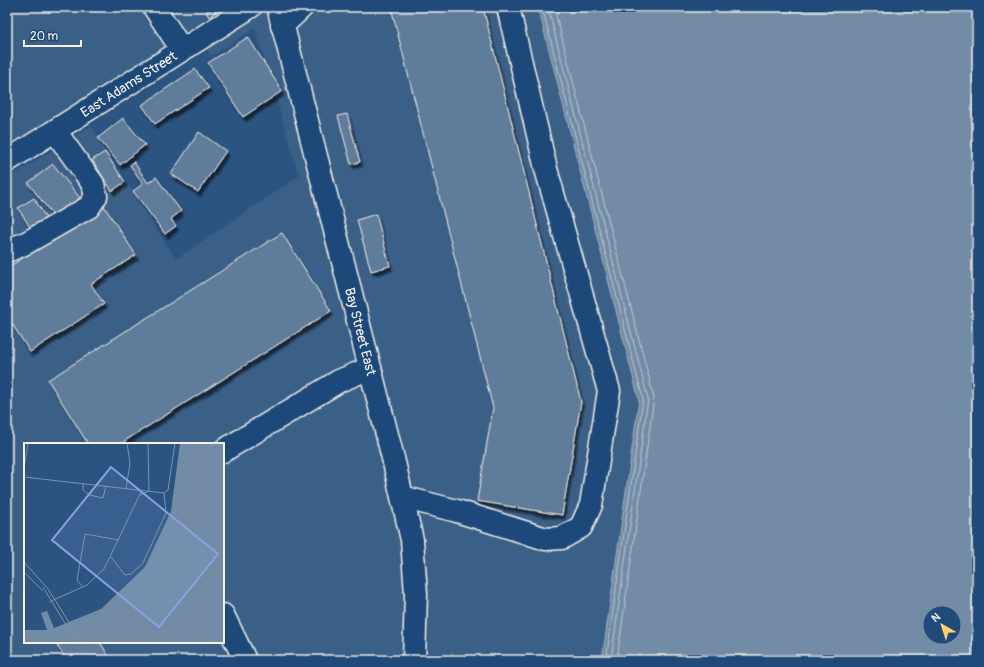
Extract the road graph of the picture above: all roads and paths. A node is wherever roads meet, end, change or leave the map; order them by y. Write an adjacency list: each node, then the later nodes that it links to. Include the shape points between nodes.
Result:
1 (154, 7): 6 (street)
2 (250, 7): 6 (street, East Adams Street)
3 (302, 7): 5 (street)
4 (508, 7): 12 (street, via 546,169 608,391 591,505 581,527 562,538 546,539)
5 (280, 16): 10 (street, Bay Street East)
6 (182, 50): 7 (street, East Adams Street)
7 (55, 131): 8 (street, East Adams Street); 9 (street, via 93,184 96,196 88,207 26,244)
8 (7, 161)
9 (7, 251)
10 (370, 368): 11 (street, via 339,381); 12 (street, Bay Street East)
11 (224, 450)
12 (402, 497): 15 (street, Bay Street East, via 412,540 416,594)
13 (224, 617): 14 (street)
14 (245, 660)
15 (414, 660)

